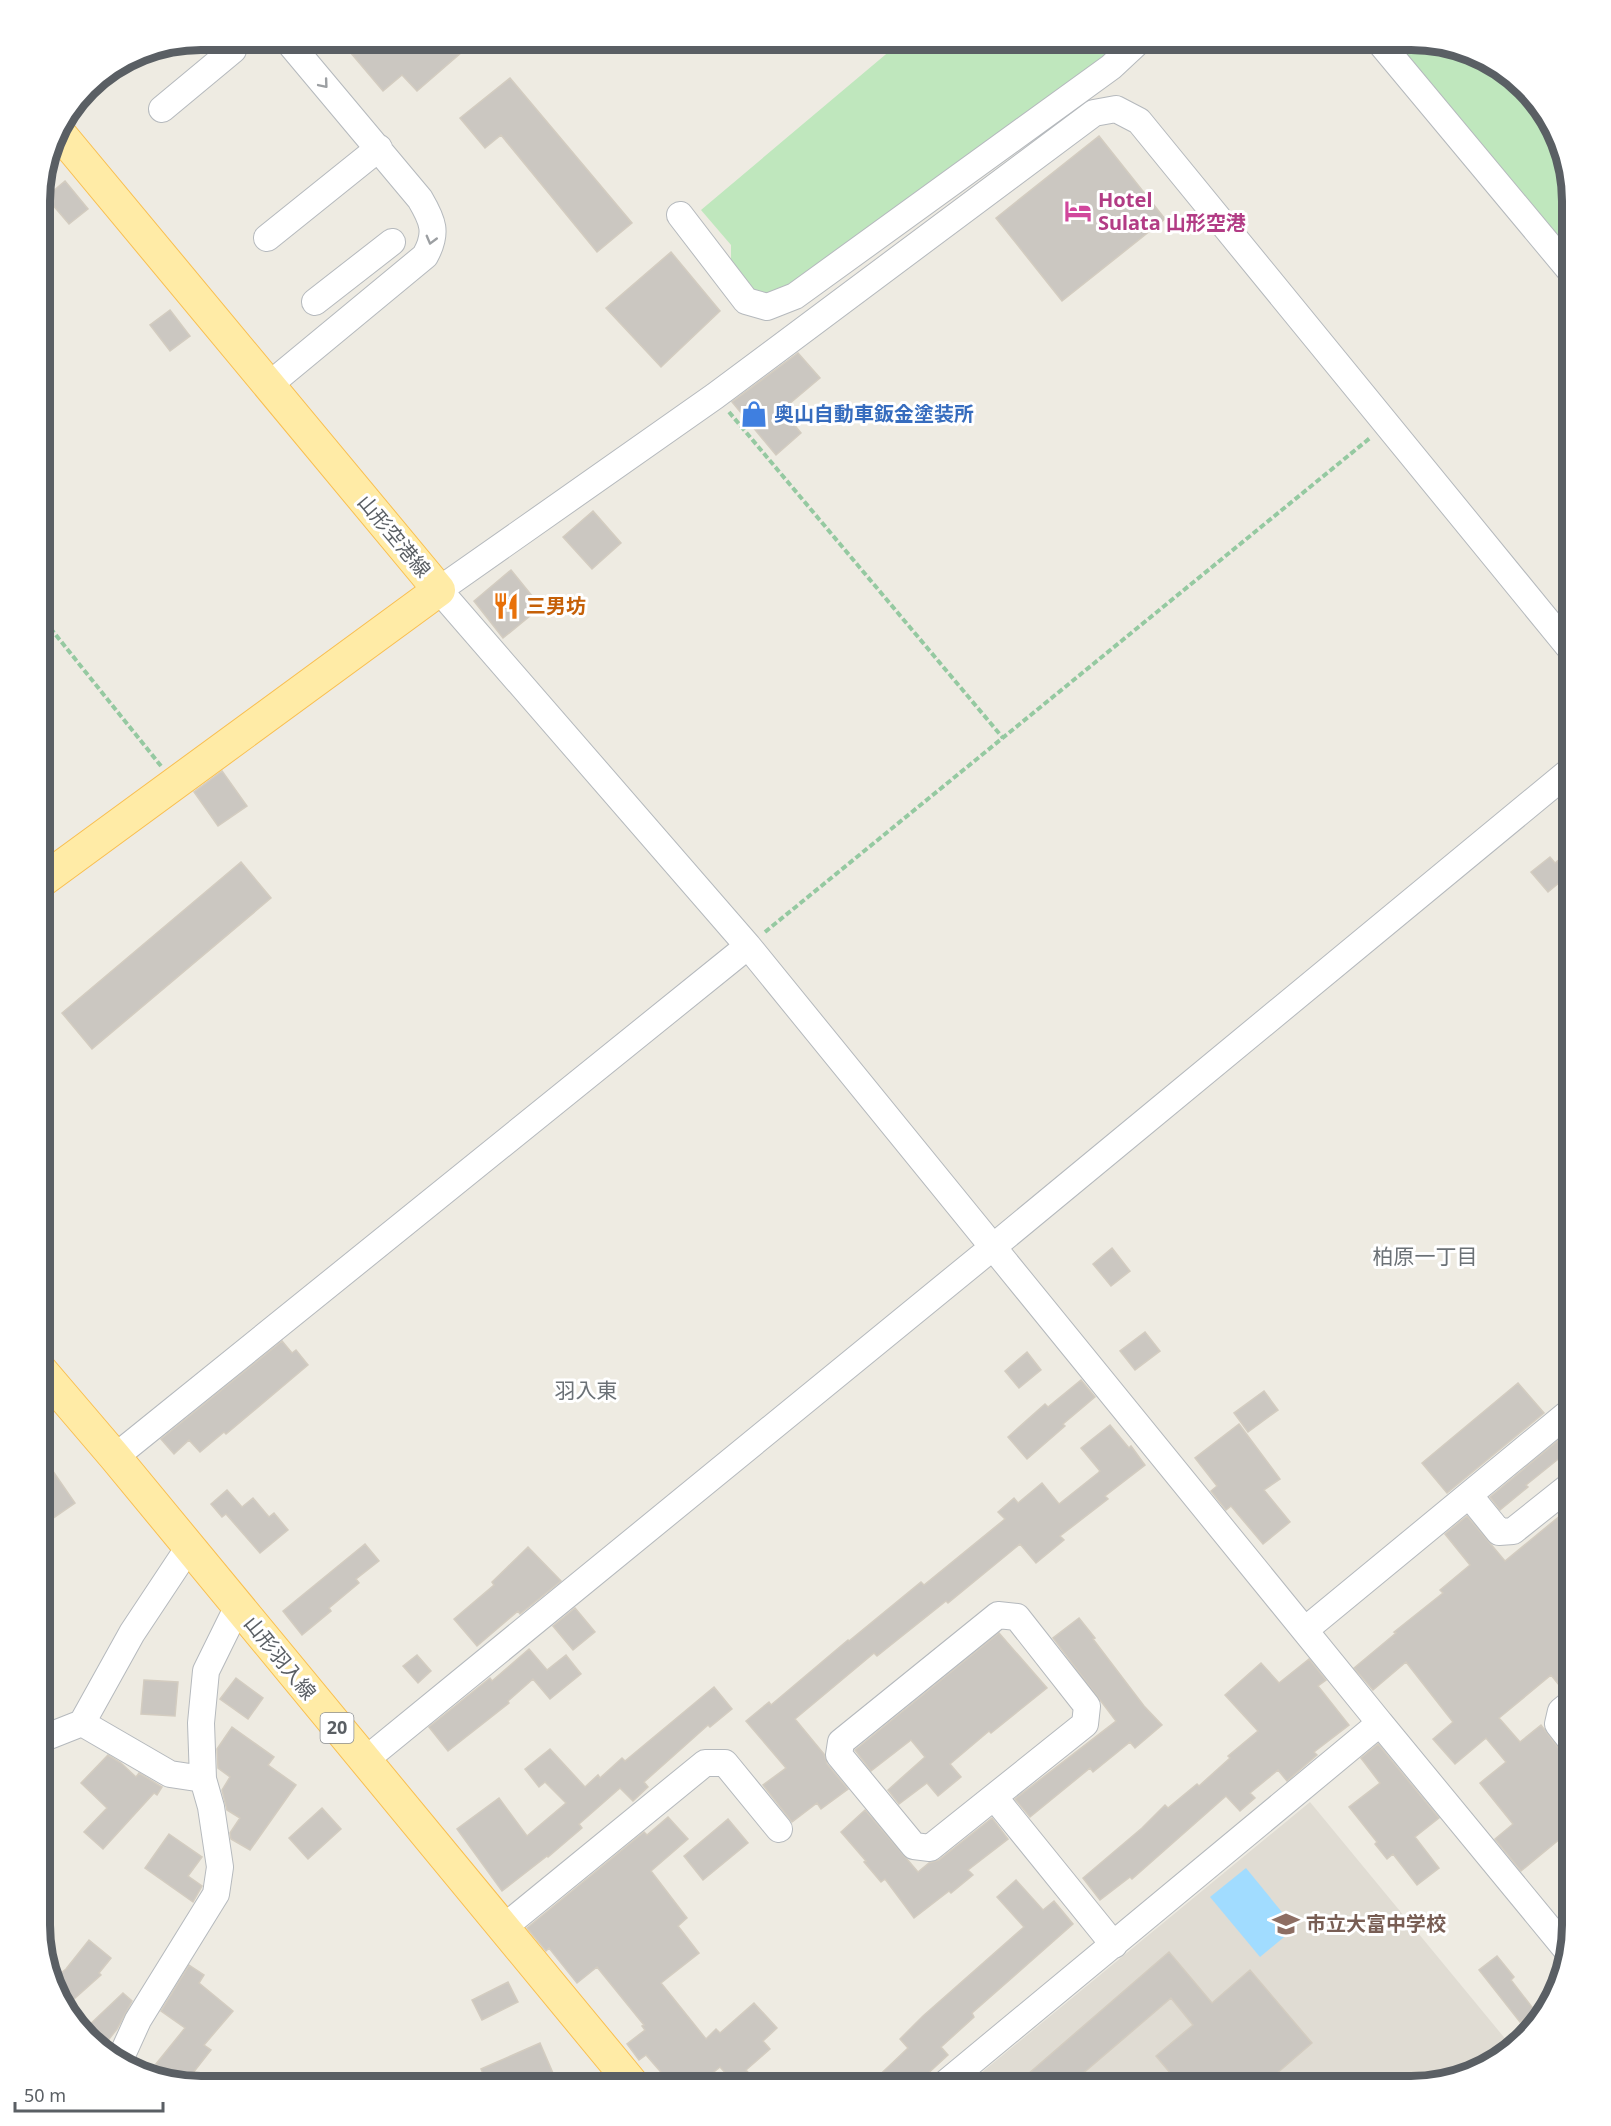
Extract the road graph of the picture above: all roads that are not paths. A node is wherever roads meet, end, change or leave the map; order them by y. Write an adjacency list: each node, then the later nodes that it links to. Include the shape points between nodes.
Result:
1 (234, 50): 5 (street)
2 (295, 50): 7 (street, one-way to 7)
3 (1129, 50): 8 (street, via 795,296 767,307 746,301)
4 (1386, 50): 11 (street)
5 (162, 109)
6 (63, 138): 13 (main road, 山形空港線)
7 (379, 148): 9 (street); 13 (street, one-way to 13, via 430,216 432,244 425,256)
8 (680, 215)
9 (267, 238)
10 (392, 242): 12 (street)
11 (1562, 261)
12 (315, 302)
13 (269, 385): 14 (main road, 山形空港線)
14 (439, 590): 15 (street, via 715,396 1094,114 1116,109 1139,121); 17 (main road, 山形空港線); 18 (street)
15 (1562, 639)
16 (1562, 777): 19 (street)
17 (50, 875)
18 (748, 946): 19 (street); 22 (street)
19 (993, 1247): 27 (street); 33 (street)
20 (50, 1381): 22 (main road, 山形羽入線 / 20)
21 (1562, 1418): 24 (street)
22 (115, 1457): 25 (main road, 山形羽入線 / 20)
23 (1562, 1492): 24 (street, via 1513,1531 1499,1532)
24 (1469, 1495): 27 (street)
25 (189, 1547): 26 (main road, 山形羽入線 / 20); 29 (street, via 132,1633)
26 (238, 1606): 33 (main road, 山形羽入線 / 20); 34 (street, via 206,1671 201,1723)
27 (1305, 1630): 30 (street)
28 (1562, 1710): 31 (street, via 1558,1724)
29 (82, 1723): 32 (street); 34 (street, via 170,1774)
30 (1380, 1723): 38 (street); 39 (street)
31 (1562, 1729)
32 (50, 1736)
33 (364, 1761): 37 (main road, 山形羽入線 / 20)
34 (203, 1779): 40 (street, via 220,1868 216,1894 138,2020)
35 (995, 1798): 35 (street, via 1085,1724 1087,1706 1017,1617 998,1615 841,1742 839,1755 914,1846 930,1848); 39 (street)
36 (779, 1829): 37 (street, via 726,1763 705,1763)
37 (503, 1928): 41 (main road, 山形羽入線 / 20)
38 (1560, 1942)
39 (1114, 1945): 42 (street)
40 (122, 2054)
41 (626, 2076)
42 (954, 2076)

